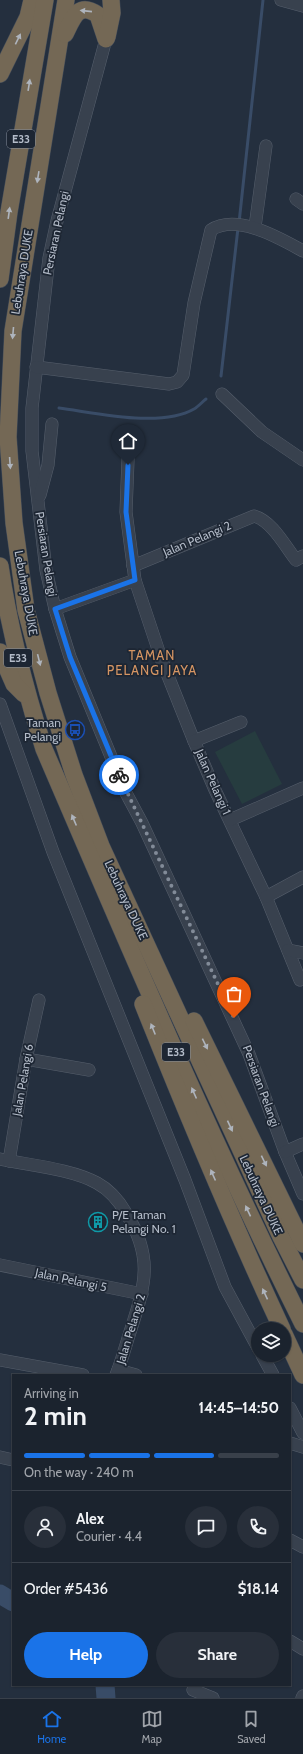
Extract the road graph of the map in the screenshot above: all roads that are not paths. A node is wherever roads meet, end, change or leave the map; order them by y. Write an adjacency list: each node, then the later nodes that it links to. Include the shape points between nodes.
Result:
1 (32, 0): 9 (highway, one-way to 1, via 28,17)
2 (45, 0): 13 (highway, Lebuhraya DUKE / E33, one-way to 2)
3 (66, 0): 8 (highway, Lebuhraya DUKE / E33)
4 (111, 0): 7 (highway, via 112,13)
5 (281, 0): 6 (street)
6 (303, 6)
7 (106, 39): 8 (highway, one-way to 8, via 98,15 83,9 74,17); 14 (street, Persiaran Pelangi, via 49,258)
8 (59, 46): 35 (highway, Lebuhraya DUKE / E33, one-way to 35, via 13,331 8,438 14,523 26,610 48,693 84,804)
9 (0, 74)
10 (266, 146): 11 (street)
11 (252, 226): 12 (street); 14 (street, via 218,225 211,230 194,303 183,375 177,382 169,384)
12 (303, 251)
13 (0, 279)
14 (36, 368): 19 (street, Persiaran Pelangi, via 32,408 32,451)
15 (222, 394): 18 (street, via 262,432)
16 (52, 424): 19 (street, via 48,465)
17 (129, 434): 22 (street, Jalan Pelangi 1, via 126,512)
18 (303, 460)
19 (38, 502): 25 (street, Persiaran Pelangi, via 46,570)
20 (303, 556): 22 (street, Jalan Pelangi 2, via 296,560 264,521 254,516)
21 (0, 566): 24 (highway, Lebuhraya DUKE / E33)
22 (133, 566): 23 (street, Jalan Pelangi 1)
23 (135, 580): 25 (street); 30 (street, Jalan Pelangi 1, via 162,661)
24 (3, 609): 27 (highway, Lebuhraya DUKE / E33)
25 (55, 609): 44 (street, Persiaran Pelangi, via 70,657 126,793 250,1054)
26 (0, 652): 27 (highway, via 14,684)
27 (28, 698): 33 (highway, Lebuhraya DUKE / E33, one-way to 27, via 44,750)
28 (0, 704): 53 (street, via 53,852 182,1172 225,1287)
29 (241, 722): 30 (street)
30 (194, 741): 32 (street, Jalan Pelangi 1)
31 (303, 788): 32 (street)
32 (230, 820): 36 (street, Jalan Pelangi 1)
33 (90, 855): 51 (highway, one-way to 33, via 199,1144 102,905); 52 (highway, Lebuhraya DUKE / E33, one-way to 33, via 209,1127)
34 (303, 877): 36 (street)
35 (120, 887): 47 (highway, one-way to 47, via 157,943); 49 (highway, Lebuhraya DUKE / E33, one-way to 49)
36 (266, 897): 37 (street, Jalan Pelangi 1)
37 (288, 950): 38 (street); 39 (street, Jalan Pelangi 1)
38 (303, 953)
39 (300, 980)
40 (39, 1000): 41 (street, Jalan Pelangi 6)
41 (26, 1059): 42 (street); 45 (street, Jalan Pelangi 6)
42 (89, 1070)
43 (303, 1144): 44 (street)
44 (284, 1152): 46 (street, Persiaran Pelangi)
45 (4, 1160): 50 (street, Jalan Pelangi 2, via 81,1176 98,1183 117,1198 141,1242 145,1266)
46 (303, 1194)
47 (303, 1244)
48 (0, 1265): 50 (street, Jalan Pelangi 5)
49 (303, 1280)
50 (142, 1294): 57 (street, Jalan Pelangi 2)
51 (279, 1322)
52 (303, 1324)
53 (251, 1335)
54 (291, 1349): 61 (highway)
55 (0, 1360): 58 (street)
56 (266, 1362): 60 (street)
57 (117, 1372): 59 (street)
58 (77, 1374)
59 (130, 1374)
60 (272, 1374)
61 (303, 1375)
62 (291, 1410): 63 (street)
63 (303, 1433)
64 (291, 1443): 65 (street)
65 (303, 1447)
66 (0, 1457): 67 (street)
67 (12, 1460)
68 (291, 1541): 69 (street)
69 (303, 1547)
70 (291, 1642): 71 (street)
71 (303, 1650)
72 (193, 1690): 73 (street)
73 (213, 1698)

